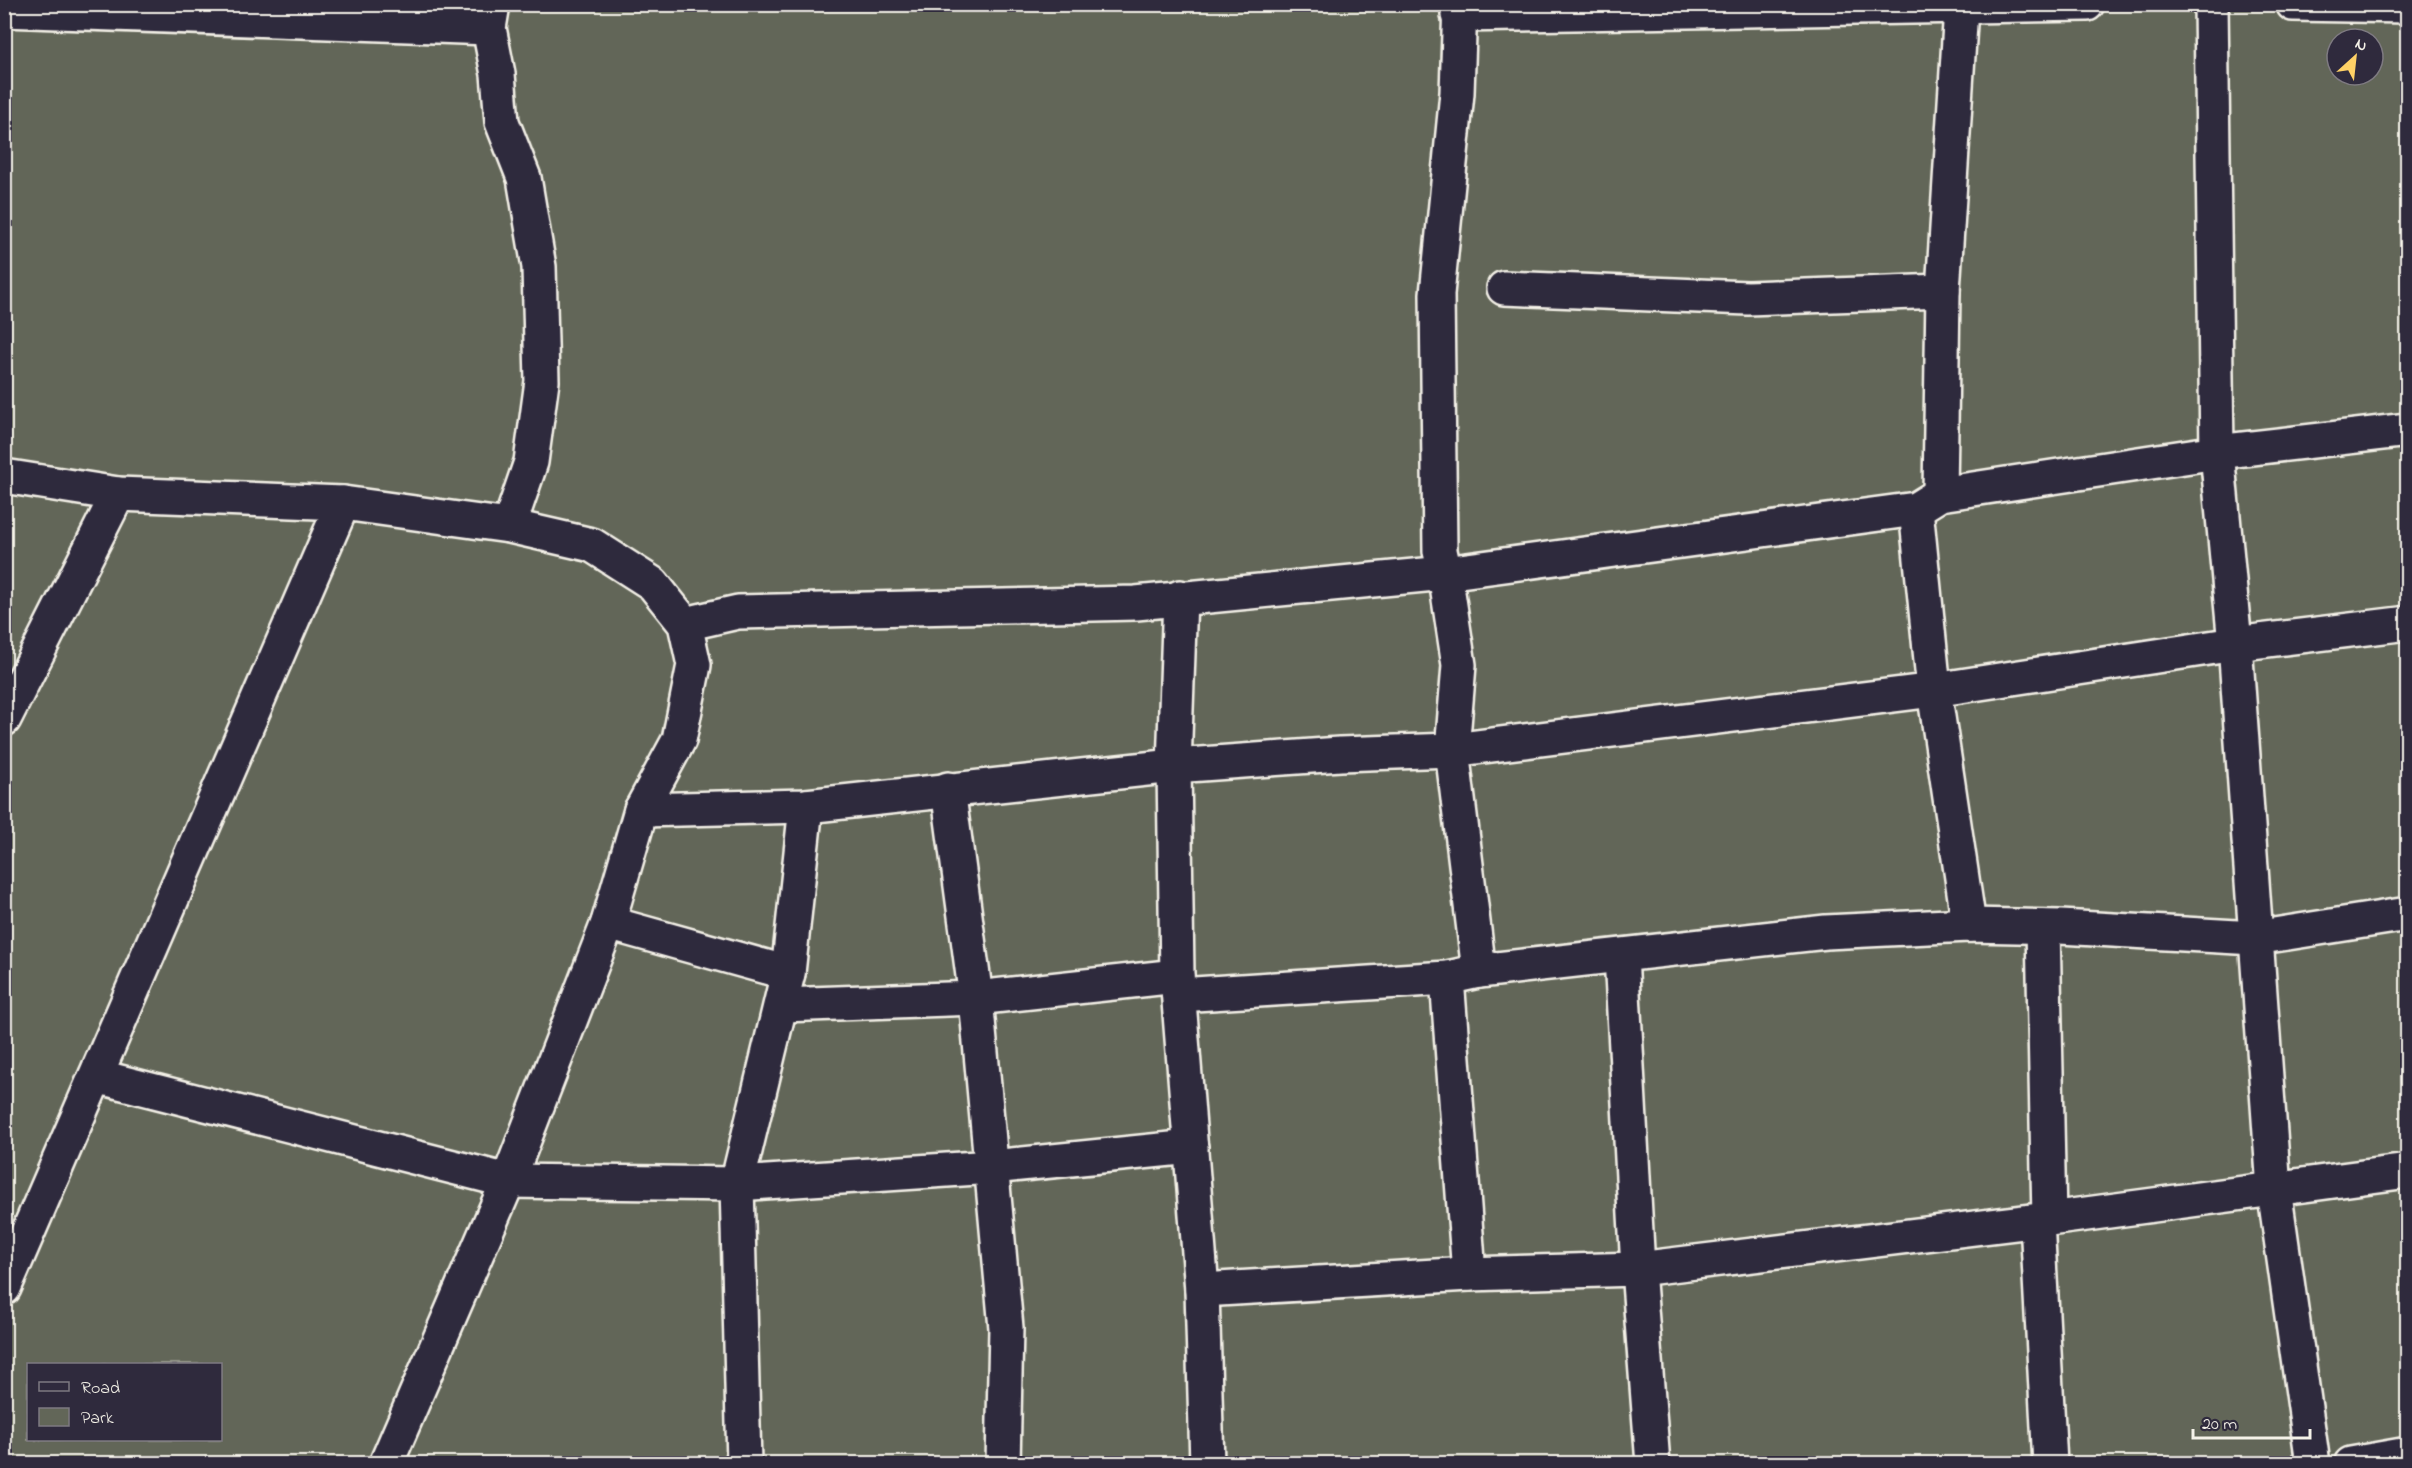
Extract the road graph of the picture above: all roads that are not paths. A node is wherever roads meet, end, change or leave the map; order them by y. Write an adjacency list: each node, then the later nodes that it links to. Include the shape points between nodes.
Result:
1 (2087, 4): 5 (street)
2 (2211, 4): 12 (street)
3 (2293, 4): 4 (street)
4 (2408, 6)
5 (1961, 8): 7 (street); 10 (street)
6 (4, 10): 8 (street)
7 (1459, 10): 18 (street, via 1457,93 1437,294 1440,551)
8 (491, 16): 17 (street, via 502,122 524,178 539,267 542,381 531,462)
9 (1504, 288): 10 (street, via 1748,297)
10 (1943, 291): 15 (street)
11 (2408, 430): 12 (street)
12 (2217, 452): 15 (street); 22 (street)
13 (4, 476): 14 (street)
14 (118, 494): 16 (street); 24 (street)
15 (1928, 501): 18 (street); 23 (street)
16 (343, 503): 17 (street); 41 (street)
17 (509, 526): 21 (street, via 592,545 653,584)
18 (1445, 573): 19 (street); 25 (street, via 1459,665)
19 (1180, 597): 21 (street, via 1136,603 738,612); 26 (street)
20 (2408, 623): 22 (street)
21 (685, 624): 29 (street, via 694,665 679,740)
22 (2235, 644): 23 (street); 34 (street)
23 (1934, 690): 25 (street); 32 (street)
24 (4, 719)
25 (1452, 750): 26 (street); 36 (street)
26 (1174, 766): 27 (street); 38 (street)
27 (948, 789): 28 (street); 40 (street)
28 (806, 806): 29 (street); 39 (street)
29 (641, 810): 31 (street)
30 (2408, 914): 34 (street)
31 (608, 923): 39 (street); 45 (street)
32 (1969, 926): 33 (street); 35 (street, via 1826,932)
33 (2043, 927): 34 (street); 48 (street)
34 (2255, 938): 47 (street)
35 (1621, 956): 36 (street); 49 (street)
36 (1479, 971): 37 (street)
37 (1447, 978): 38 (street); 50 (street)
38 (1178, 985): 40 (street); 42 (street)
39 (785, 989): 40 (street); 46 (street)
40 (976, 998): 43 (street)
41 (96, 1076): 45 (street); 51 (street)
42 (1191, 1147): 43 (street); 52 (street)
43 (992, 1167): 46 (street); 56 (street, via 1006,1328)
44 (2408, 1171): 47 (street)
45 (508, 1181): 46 (street); 54 (street)
46 (737, 1184): 55 (street)
47 (2274, 1189): 48 (street); 60 (street)
48 (2043, 1220): 49 (street); 59 (street)
49 (1638, 1269): 50 (street); 58 (street)
50 (1469, 1274): 52 (street)
51 (4, 1288)
52 (1202, 1290): 57 (street)
53 (2408, 1454): 61 (street)
54 (386, 1464)
55 (744, 1464)
56 (1004, 1464)
57 (1207, 1464)
58 (1653, 1464)
59 (2050, 1464)
60 (2313, 1464)
61 (2351, 1464)

